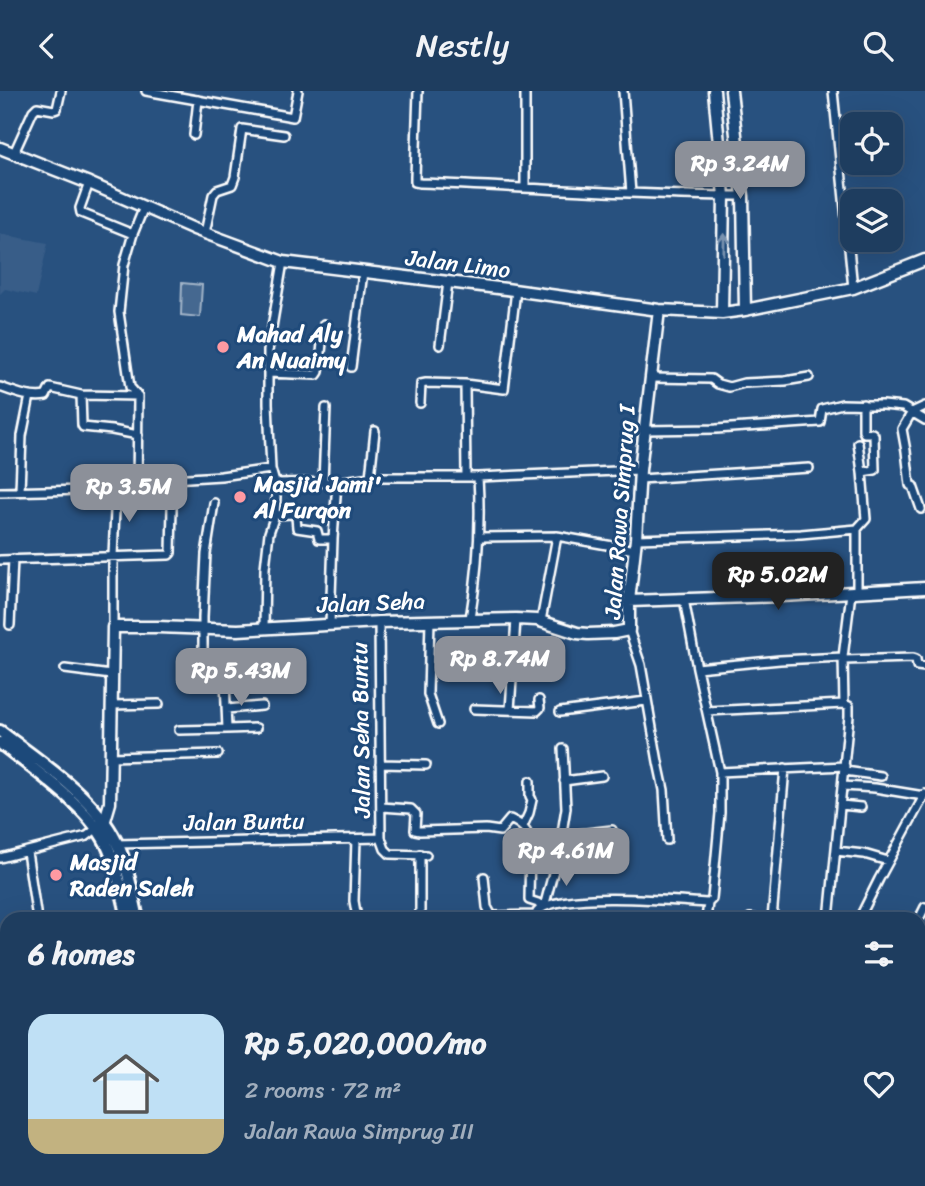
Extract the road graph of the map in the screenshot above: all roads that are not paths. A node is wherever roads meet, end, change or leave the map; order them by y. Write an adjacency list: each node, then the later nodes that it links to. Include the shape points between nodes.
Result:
1 (61, 91): 14 (street, via 55,110 33,110)
2 (146, 91): 10 (street)
3 (298, 91): 10 (street, via 293,117)
4 (418, 91): 16 (street, via 415,181)
5 (525, 91): 16 (street)
6 (623, 91): 17 (street)
7 (714, 91): 18 (street)
8 (731, 91): 19 (street)
9 (833, 91): 27 (street)
10 (198, 100): 11 (street)
11 (194, 135)
12 (284, 135): 21 (street, via 243,129 235,177 232,185 213,195)
13 (0, 148): 14 (street, Jalan Limo)
14 (15, 153): 15 (street, Jalan Limo)
15 (89, 183): 20 (street, Jalan Limo); 22 (street, via 81,213)
16 (525, 187): 17 (street)
17 (631, 193): 18 (street)
18 (724, 196): 19 (street); 31 (street, one-way to 18)
19 (743, 196): 30 (street)
20 (144, 207): 21 (street, Jalan Limo); 22 (street)
21 (205, 233): 24 (street, Jalan Limo)
22 (133, 234): 42 (street, via 119,312 130,387)
23 (925, 260): 27 (street, Jalan Limo)
24 (283, 262): 25 (street, Jalan Limo); 35 (street)
25 (363, 272): 26 (street, Jalan Limo); 34 (street)
26 (448, 282): 28 (street, Jalan Limo); 33 (street)
27 (853, 288): 30 (street, Jalan Limo)
28 (516, 290): 29 (street, Jalan Limo); 38 (street, via 504,389)
29 (659, 310): 31 (street, Jalan Limo); 37 (street, Jalan Rawa Simprug I)
30 (745, 310): 31 (street, Jalan Limo)
31 (722, 313)
32 (324, 324): 35 (street, via 317,375)
33 (440, 345)
34 (351, 367)
35 (268, 373): 54 (street)
36 (809, 377): 37 (street, via 729,387 711,379)
37 (650, 378): 49 (street, Jalan Rawa Simprug I)
38 (465, 384): 43 (street, via 421,384); 58 (street)
39 (0, 387): 41 (street)
40 (81, 395): 41 (street, via 50,388 44,397); 42 (street); 51 (street, via 83,427)
41 (30, 396): 65 (street, via 22,436)
42 (138, 396): 51 (street)
43 (420, 403)
44 (863, 404): 47 (street); 49 (street, via 822,409 820,422); 55 (street, via 864,433 874,435 875,470)
45 (925, 406): 47 (street)
46 (326, 408): 60 (street)
47 (912, 412): 48 (street); 69 (street, via 902,429 909,485 914,486)
48 (925, 420)
49 (644, 430): 56 (street, Jalan Rawa Simprug I)
50 (376, 431): 57 (street)
51 (138, 435): 64 (street)
52 (858, 443): 55 (street)
53 (809, 468): 56 (street)
54 (271, 469): 62 (street); 64 (street, via 172,479 171,488)
55 (862, 473): 71 (street, via 866,519)
56 (640, 474): 59 (street); 75 (street, Jalan Rawa Simprug I)
57 (370, 477): 58 (street); 61 (street)
58 (466, 477): 59 (street)
59 (478, 477): 73 (street)
60 (323, 482): 61 (street); 62 (street)
61 (337, 482): 74 (street)
62 (275, 483): 70 (street)
63 (117, 489): 64 (street); 65 (street); 76 (street)
64 (137, 489)
65 (20, 491): 66 (street)
66 (0, 492)
67 (174, 493): 76 (street, via 170,554)
68 (214, 503): 93 (street, via 206,554)
69 (921, 509)
70 (275, 515): 74 (street, via 293,514 297,528 317,531 318,539); 91 (street, via 265,568)
71 (857, 529): 75 (street); 80 (street)
72 (557, 536): 73 (street); 75 (street); 86 (street)
73 (480, 537): 83 (street)
74 (333, 539): 89 (street)
75 (635, 545): 82 (street, Jalan Rawa Simprug I)
76 (113, 556): 78 (street); 90 (street)
77 (0, 559): 78 (street)
78 (13, 559): 88 (street)
79 (925, 588): 80 (street)
80 (854, 592): 81 (street); 94 (street)
81 (684, 599): 82 (street); 97 (street)
82 (629, 601): 92 (street, Jalan Rawa Simprug I)
83 (470, 619): 84 (street, Jalan Seha); 85 (street, Jalan Seha)
84 (516, 619): 86 (street, Jalan Seha); 107 (street)
85 (429, 620): 87 (street, Jalan Seha); 110 (street, via 428,694)
86 (541, 621): 92 (street, Jalan Seha, via 588,634)
87 (379, 622): 89 (street, Jalan Seha); 119 (street, Jalan Seha Buntu)
88 (10, 625)
89 (330, 625): 91 (street, Jalan Seha)
90 (113, 627): 93 (street, Jalan Seha); 98 (street)
91 (264, 628): 93 (street, Jalan Seha)
92 (629, 629): 100 (street, Jalan Rawa Simprug I)
93 (203, 630): 105 (street, via 204,675 225,680)
94 (844, 659): 95 (street, via 914,658 918,666); 97 (street); 102 (street)
95 (925, 667)
96 (65, 669): 98 (street)
97 (697, 669): 108 (street)
98 (111, 675): 103 (street)
99 (539, 700): 107 (street, via 537,711)
100 (646, 701): 109 (street); 140 (street, Jalan Rawa Simprug I, via 664,790)
101 (159, 704): 103 (street)
102 (844, 704): 108 (street); 122 (street, via 849,706)
103 (111, 705): 118 (street)
104 (262, 706): 105 (street)
105 (227, 709): 111 (street)
106 (474, 709): 107 (street)
107 (510, 710)
108 (707, 711): 123 (street)
109 (560, 712)
110 (438, 724)
111 (227, 729): 112 (street); 113 (street)
112 (256, 729)
113 (179, 730)
114 (0, 731): 133 (main road)
115 (0, 743): 135 (main road, via 69,799)
116 (563, 749): 127 (street)
117 (218, 754): 118 (street)
118 (110, 757): 133 (street, via 110,803)
119 (380, 764): 120 (street); 131 (street, Jalan Seha Buntu)
120 (426, 765)
121 (785, 768): 122 (street); 123 (street); 157 (street)
122 (845, 769): 125 (street); 128 (street)
123 (720, 772): 147 (street, via 720,813)
124 (603, 776): 127 (street)
125 (881, 776)
126 (530, 781): 134 (street, via 533,800)
127 (565, 781): 137 (street)
128 (843, 786): 129 (street); 130 (street)
129 (924, 795): 145 (street)
130 (841, 805): 132 (street); 143 (street)
131 (381, 807): 134 (street, via 411,809 416,814 415,830 420,831 500,831 511,819); 138 (street, Jalan Seha Buntu)
132 (861, 807)
133 (105, 820): 135 (street); 141 (main road)
134 (523, 826): 148 (street, via 530,836 529,900)
135 (96, 829): 141 (main road); 142 (street, via 87,836)
136 (612, 830): 137 (street)
137 (561, 836): 148 (street)
138 (381, 838): 139 (street, Jalan Buntu); 153 (street, via 390,854 423,855)
139 (356, 839): 141 (street, Jalan Buntu); 152 (street)
140 (667, 840)
141 (113, 845): 150 (main road); 151 (main road, via 128,877)
142 (27, 852): 144 (street); 149 (street)
143 (836, 852): 145 (street); 158 (street)
144 (0, 858)
145 (888, 861): 159 (street)
146 (484, 877): 154 (street)
147 (708, 903): 148 (street, via 628,899); 156 (street)
148 (543, 907): 155 (street)
149 (36, 912)
150 (126, 912)
151 (136, 912)
152 (356, 912)
153 (420, 912)
154 (490, 912)
155 (539, 912)
156 (707, 912)
157 (773, 912)
158 (830, 912)
159 (862, 912)

